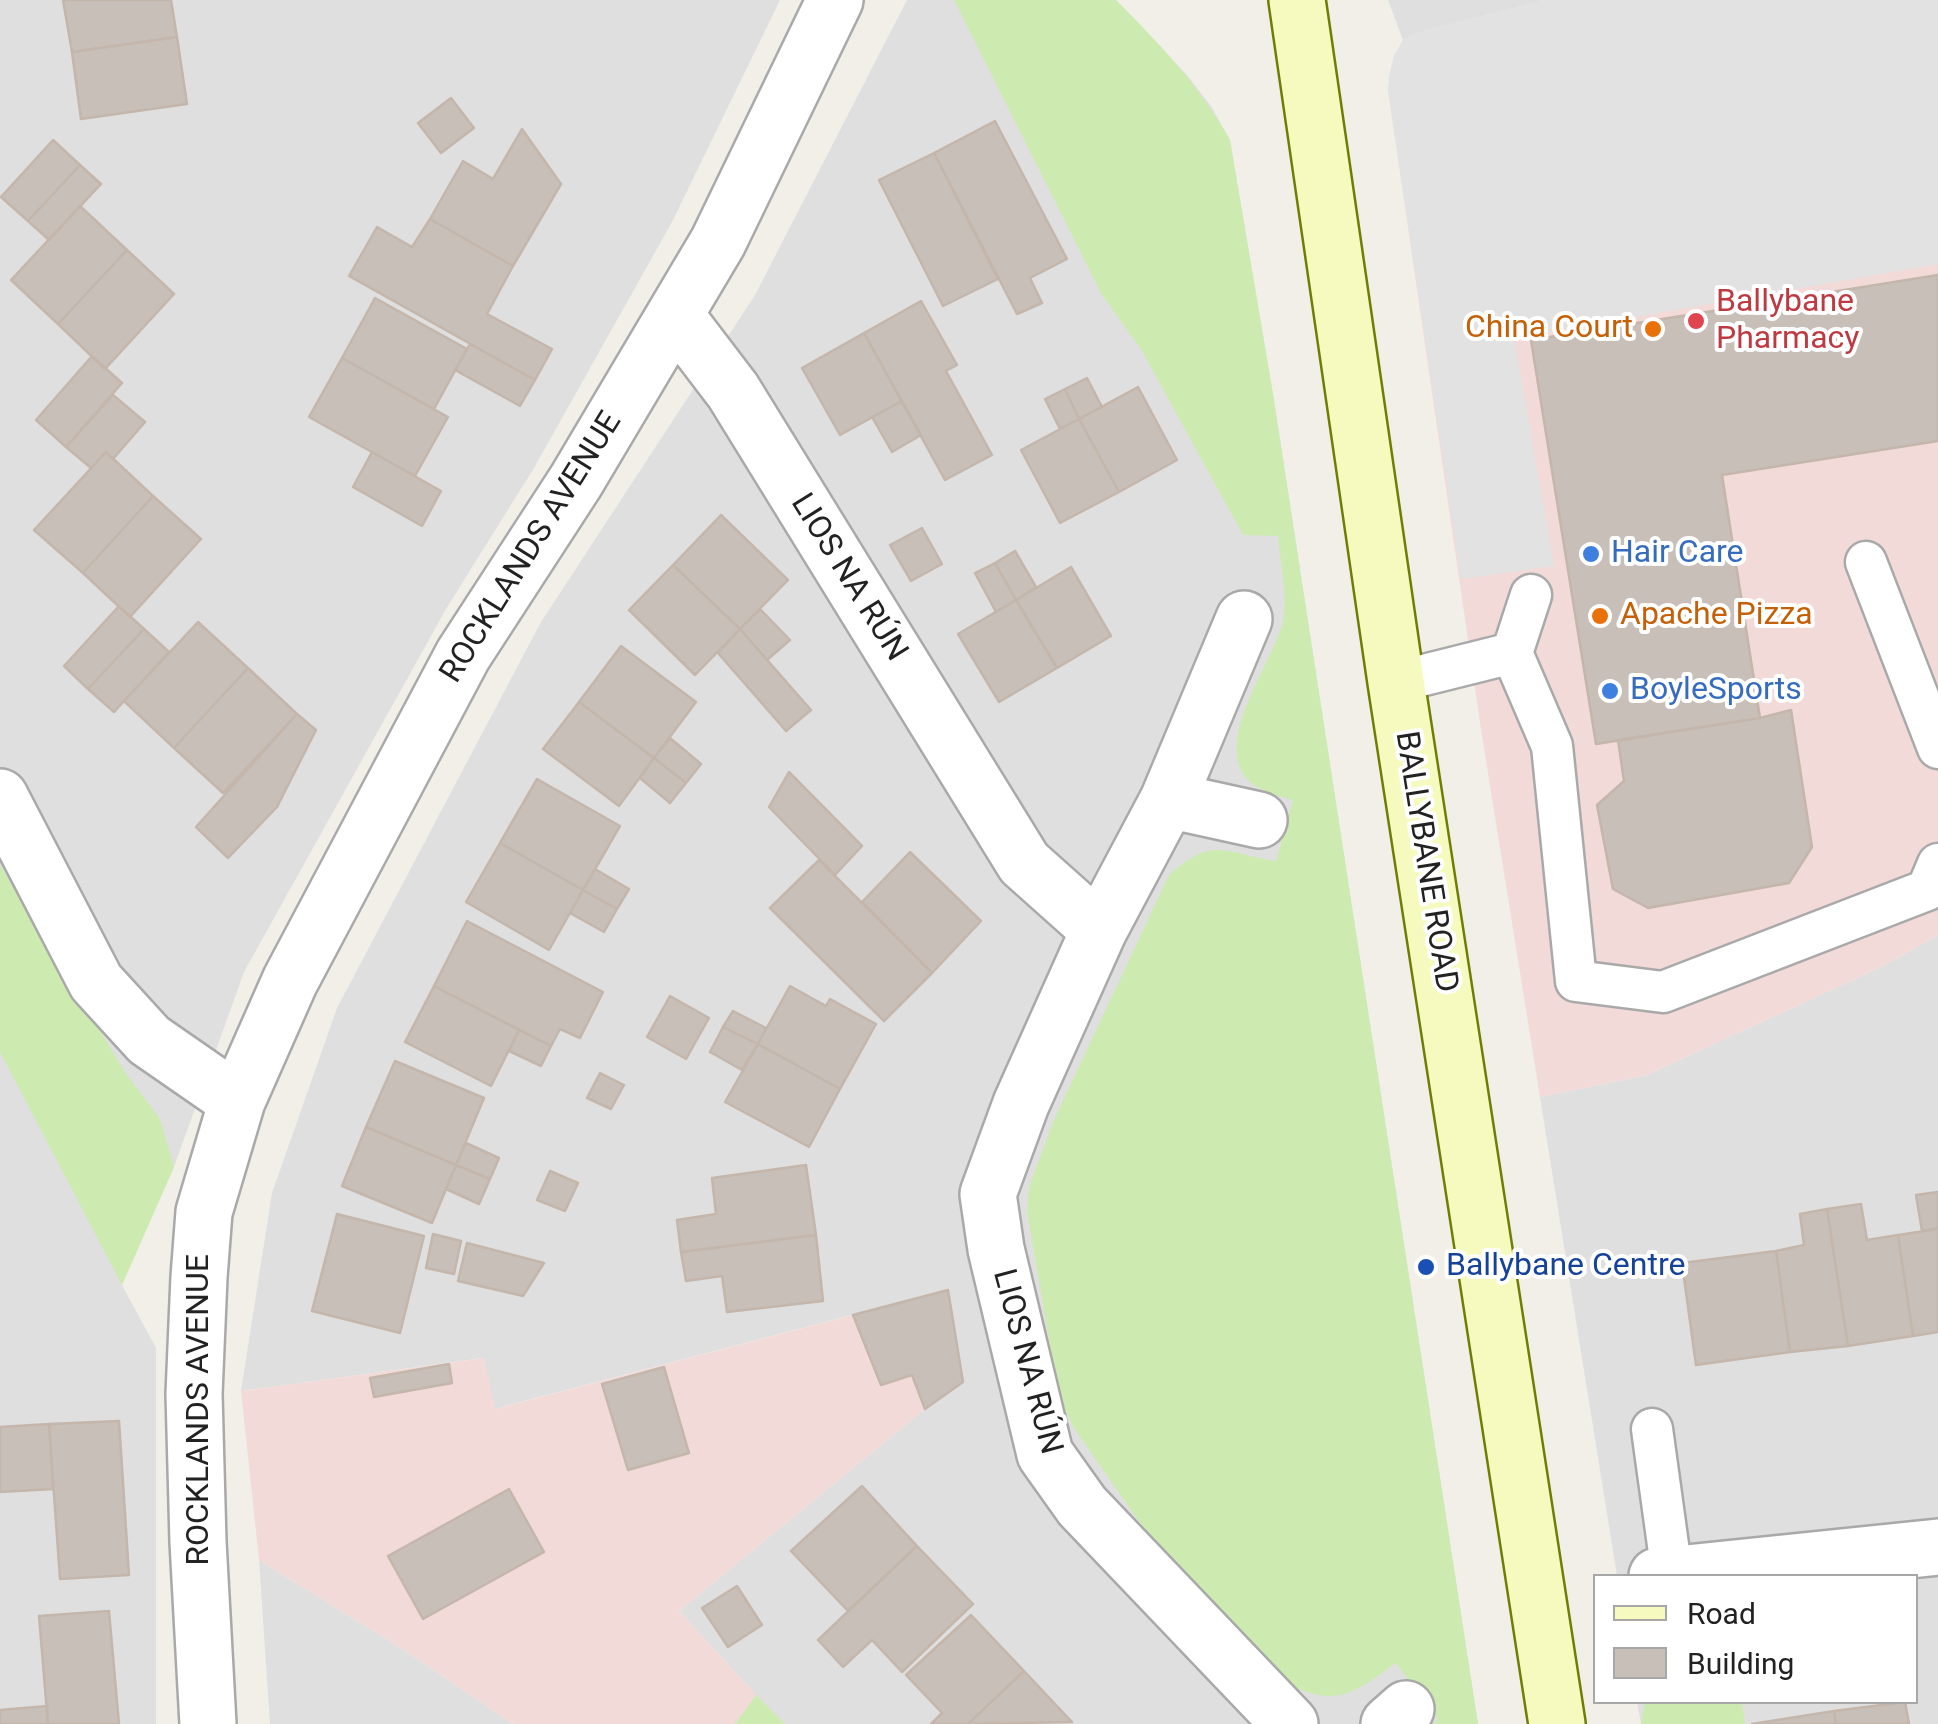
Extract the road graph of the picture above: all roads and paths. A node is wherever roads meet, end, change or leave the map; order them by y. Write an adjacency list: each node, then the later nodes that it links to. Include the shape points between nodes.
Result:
1 (835, 0): 3 (street, ROCKLANDS AVENUE, via 718,242)
2 (1297, 0): 8 (main road, BALLYBANE ROAD)
3 (675, 314): 14 (street, LIOS NA RÚN, via 733,392 1024,863); 15 (street, ROCKLANDS AVENUE, via 463,655 290,981)
4 (1866, 562): 9 (lane)
5 (1531, 595): 7 (lane)
6 (1244, 619): 11 (street, LIOS NA RÚN)
7 (1512, 653): 8 (lane); 13 (lane, via 1552,746 1576,981 1663,992 1926,890)
8 (1396, 682): 22 (main road, BALLYBANE ROAD)
9 (1938, 748)
10 (0, 797): 15 (street, via 96,982 149,1040)
11 (1168, 800): 12 (street); 14 (street, LIOS NA RÚN)
12 (1259, 820)
13 (1938, 864)
14 (1099, 930): 21 (street, LIOS NA RÚN, via 988,1194 1042,1448 1082,1506)
15 (237, 1101): 20 (street, ROCKLANDS AVENUE, via 204,1212 199,1277 194,1394)
16 (1652, 1429): 18 (lane)
17 (1938, 1547): 19 (street)
18 (1665, 1574)
19 (1675, 1574)
20 (208, 1724)
21 (1290, 1724)
22 (1557, 1724)

